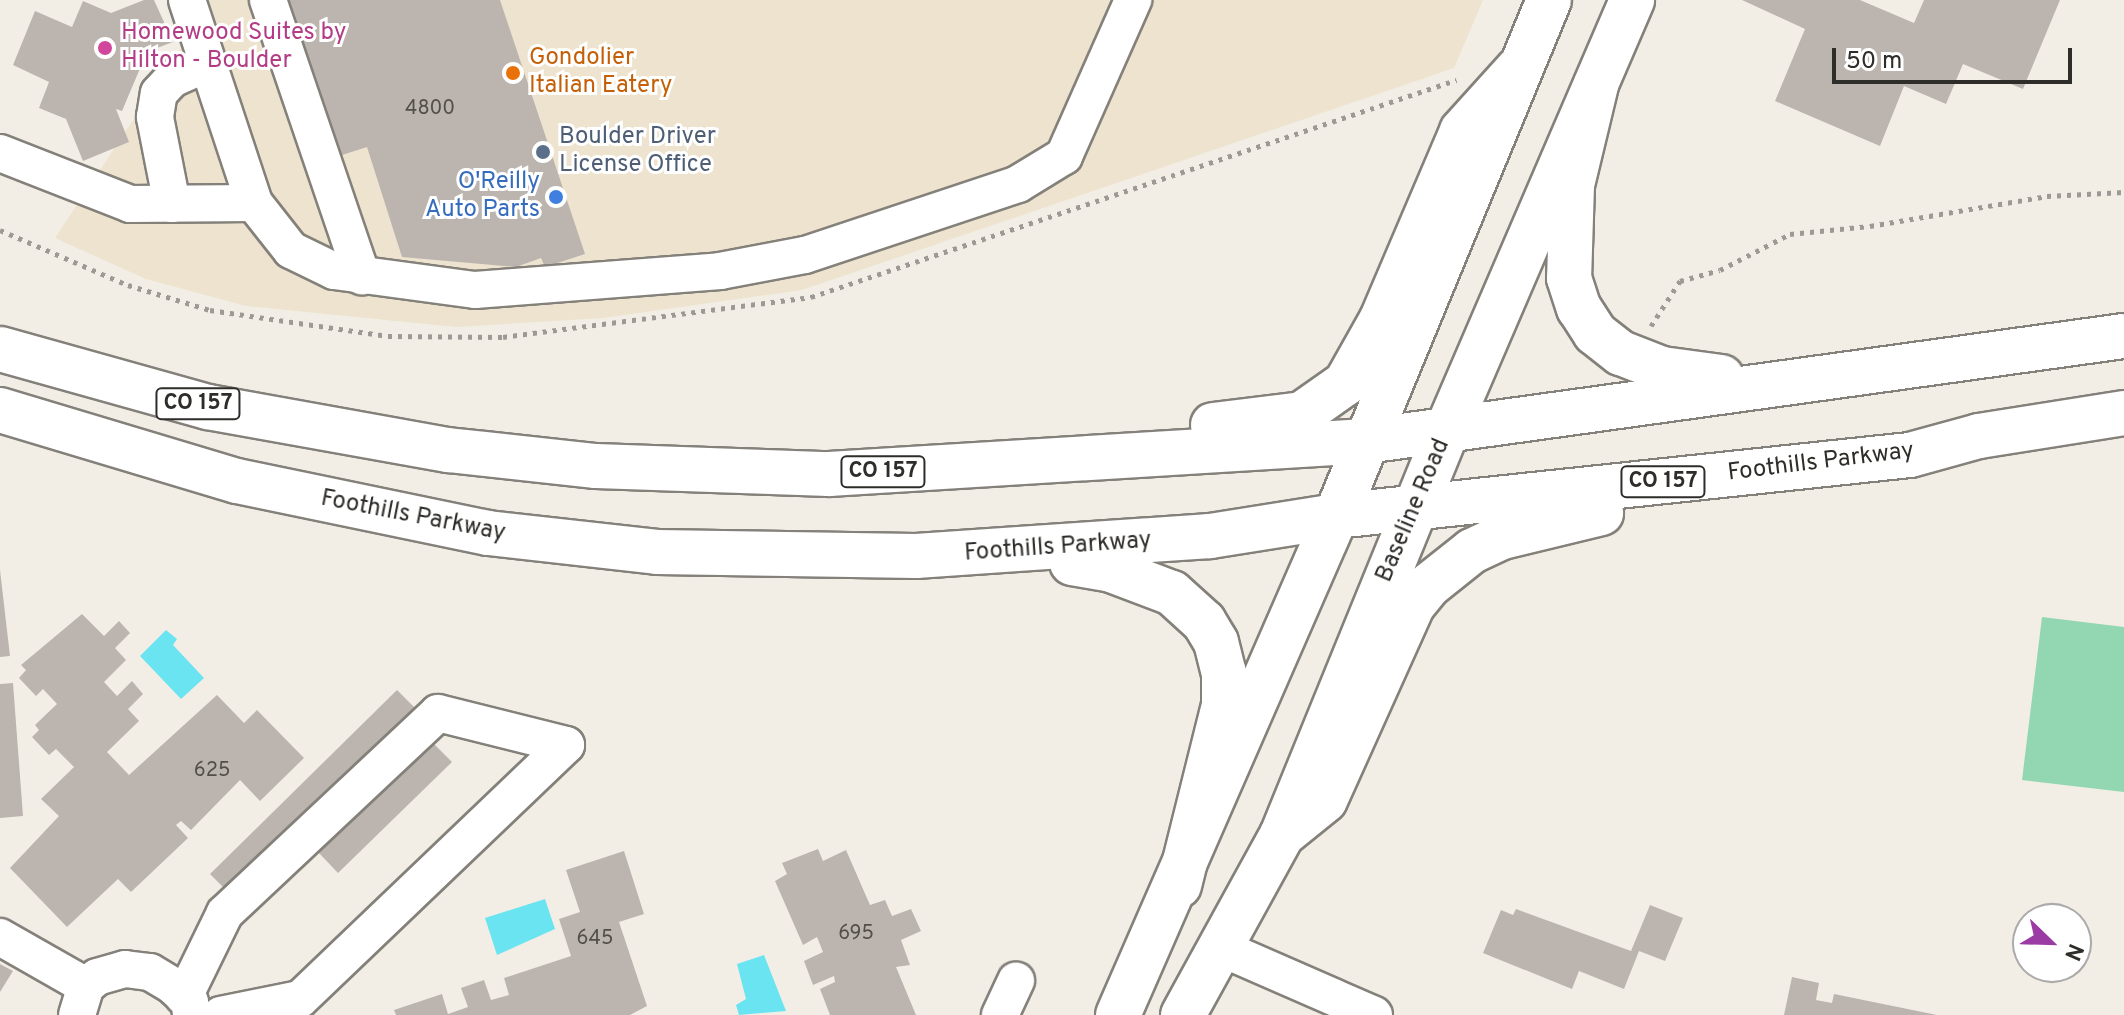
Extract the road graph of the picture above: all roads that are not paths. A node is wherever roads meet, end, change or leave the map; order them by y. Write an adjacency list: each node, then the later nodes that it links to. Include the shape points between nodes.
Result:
1 (187, 0): 6 (street)
2 (268, 0): 12 (street)
3 (1133, 0): 12 (street, via 1064,156 1018,184 805,255 720,271 475,290)
4 (1549, 0): 7 (main road)
5 (1632, 0): 8 (main road, Baseline Road)
6 (208, 63): 10 (street); 11 (street, via 172,79 159,93 155,117)
7 (1518, 69): 19 (main road); 21 (main road, via 1462,131 1367,351 1346,383 1322,403 1302,414 1219,425 1037,439)
8 (1596, 85): 15 (main road, via 1572,185 1569,234 1569,278 1595,333 1621,353 1662,369 1710,377); 18 (main road, Baseline Road)
9 (0, 153): 11 (street, via 130,204)
10 (254, 203): 11 (street); 12 (street, via 291,250 334,271)
11 (172, 204)
12 (362, 276)
13 (2124, 336): 15 (main road, CO 157)
14 (0, 349): 21 (main road, CO 157, via 208,407 448,450 676,471 829,474)
15 (1824, 378): 18 (main road, CO 157)
16 (0, 410): 24 (main road, Foothills Parkway / CO 157, via 237,481 488,533 657,552)
17 (2124, 413): 20 (main road, Foothills Parkway / CO 157, via 1979,436)
18 (1447, 430): 19 (main road, CO 157); 22 (main road, Baseline Road)
19 (1366, 441): 21 (main road, CO 157); 23 (main road)
20 (1910, 455): 22 (main road, Foothills Parkway / CO 157); 25 (main road, via 1863,475 1579,516 1472,551 1412,606 1325,800)
21 (939, 469)
22 (1415, 508): 23 (main road, Foothills Parkway / CO 157); 25 (main road, Baseline Road)
23 (1336, 516): 24 (main road, Foothills Parkway / CO 157, via 1196,538); 26 (main road)
24 (1006, 553): 26 (main road, via 1146,581 1189,605 1216,642 1224,673 1224,705)
25 (1282, 835): 28 (main road, Baseline Road)
26 (1179, 885): 34 (main road)
27 (0, 937): 30 (street)
28 (1221, 948): 35 (main road, Baseline Road); 36 (street)
29 (1016, 980): 33 (street)
30 (82, 1001): 31 (street, via 97,977 125,969 150,972)
31 (188, 1006): 32 (street, via 225,913 438,713 566,745 300,999)
32 (221, 1015)
33 (1000, 1015)
34 (1118, 1015)
35 (1183, 1015)
36 (1374, 1015)

